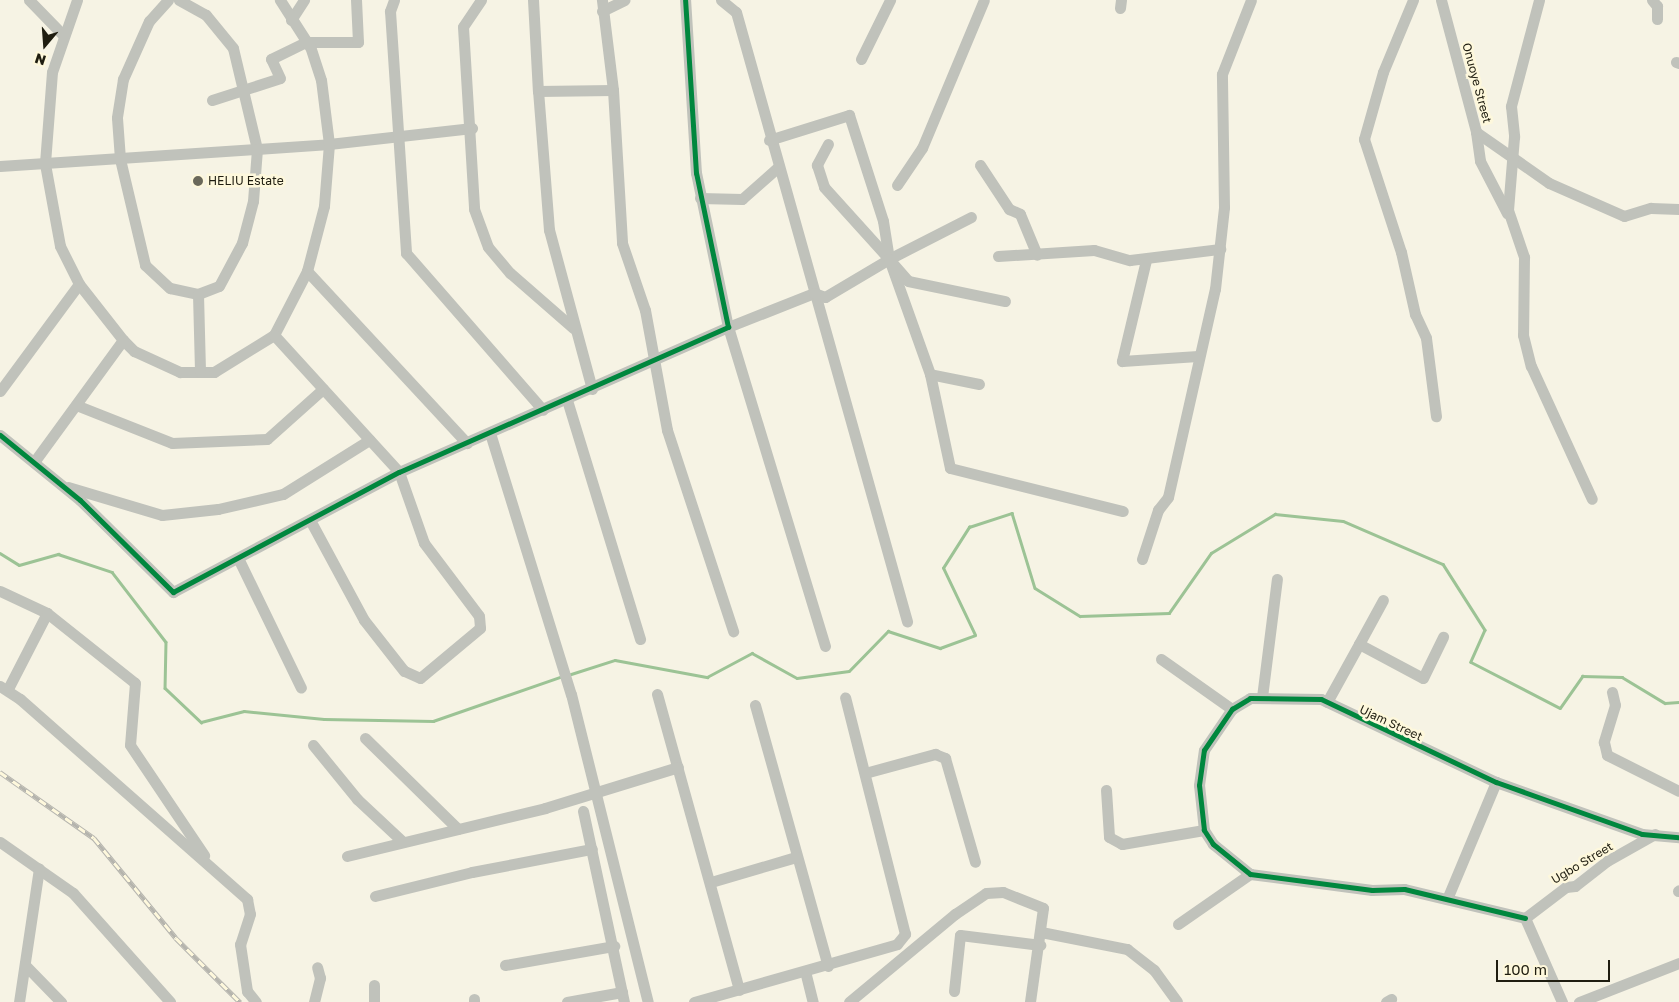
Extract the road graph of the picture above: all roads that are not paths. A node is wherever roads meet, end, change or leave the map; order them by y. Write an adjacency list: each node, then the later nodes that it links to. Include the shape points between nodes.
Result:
1 (29, 0): 24 (street)
2 (77, 0): 24 (street)
3 (168, 0): 39 (street, via 149,21 123,79 117,118)
4 (179, 0): 27 (street, via 206,15 233,48)
5 (280, 0): 23 (street)
6 (304, 0): 23 (street)
7 (356, 0): 25 (street, via 358,42)
8 (394, 0): 33 (street, via 390,11)
9 (481, 0): 31 (street, via 463,27)
10 (533, 0): 29 (street)
11 (625, 0): 21 (street)
12 (685, 0): 45 (street)
13 (721, 0): 34 (street, via 736,12)
14 (890, 0): 26 (street)
15 (984, 0): 44 (street, via 922,148)
16 (1252, 0): 49 (street, via 1222,74)
17 (1413, 0): 74 (street, via 1383,72 1364,140 1401,252 1415,314 1426,338 1434,371)
18 (1441, 0): 32 (street, Onuoye Street)
19 (1539, 0): 38 (street, via 1511,106)
20 (1652, 0): 22 (street, via 1657,6)
21 (602, 6): 28 (street)
22 (1657, 19)
23 (291, 20): 25 (street)
24 (63, 35): 40 (street, via 52,72)
25 (306, 42): 27 (street, via 271,59 280,78); 35 (street, via 320,80)
26 (861, 59)
27 (243, 90): 30 (street); 37 (street)
28 (614, 90): 29 (street); 64 (street, via 622,243 645,310)
29 (538, 91): 60 (street, via 549,230)
30 (212, 100)
31 (472, 128): 33 (street); 60 (street, via 474,209 488,247 510,273)
32 (1476, 132): 38 (street, Onuoye Street); 48 (street, via 1480,161)
33 (400, 137): 35 (street); 73 (street, via 406,253)
34 (769, 140): 43 (street); 52 (street, via 850,115 883,220)
35 (329, 144): 37 (street); 54 (street, via 324,206)
36 (828, 144): 52 (street, via 817,165 824,187)
37 (257, 149): 39 (street); 57 (street, via 253,201 242,243 219,286)
38 (1511, 155): 46 (street, Onuoye Street, via 1549,184 1624,216 1651,208); 48 (street, via 1508,210)
39 (120, 159): 40 (street); 57 (street, via 145,266 170,288)
40 (45, 164): 42 (street); 55 (street, via 60,246)
41 (980, 165): 50 (street, via 1009,209 1020,214)
42 (0, 166)
43 (777, 168): 45 (street, via 742,199); 56 (street)
44 (897, 185)
45 (700, 198): 59 (street)
46 (1679, 209)
47 (971, 217): 52 (street)
48 (1514, 224): 82 (street, via 1524,257 1524,335 1531,366)
49 (1220, 249): 53 (street); 63 (street)
50 (1037, 255): 51 (street); 53 (street, via 1094,250 1121,260)
51 (998, 256)
52 (889, 259): 56 (street, via 824,297); 58 (street, via 908,281); 66 (street)
53 (1146, 260): 63 (street, via 1122,361)
54 (307, 271): 61 (street); 78 (street)
55 (79, 284): 62 (street); 70 (street)
56 (814, 293): 59 (street); 91 (street)
57 (198, 294): 65 (street)
58 (1005, 301)
59 (728, 327): 64 (street); 96 (street)
60 (574, 329): 69 (street)
61 (274, 335): 65 (street, via 214,372); 68 (street)
62 (123, 340): 65 (street, via 134,351 180,372); 72 (street)
63 (1198, 356): 86 (street, via 1168,497 1158,510)
64 (652, 363): 69 (street); 92 (street, via 667,430)
65 (200, 372)
66 (930, 374): 67 (street); 83 (street, via 950,468)
67 (979, 384)
68 (323, 389): 72 (street, via 267,439 172,444); 77 (street)
69 (592, 389): 71 (street)
70 (0, 391)
71 (567, 400): 73 (street); 94 (street)
72 (76, 405): 79 (street)
73 (543, 410): 75 (street)
74 (1436, 416)
75 (490, 433): 78 (street); 114 (street, via 571,694)
76 (0, 435): 79 (street)
77 (369, 440): 80 (street); 81 (street, via 283,494 218,509 162,515)
78 (467, 443): 80 (street)
79 (34, 462): 81 (street)
80 (399, 472): 84 (street); 84 (street, via 424,543 479,616 480,628 420,678 404,671 364,620)
81 (62, 486): 85 (street, via 173,592)
82 (1592, 499)
83 (1123, 511)
84 (310, 520): 85 (street)
85 (238, 558): 99 (street)
86 (1142, 559)
87 (1277, 579): 103 (street)
88 (0, 591): 90 (street)
89 (1383, 600): 95 (street)
90 (47, 613): 98 (street); 127 (street, via 135,683 130,745 155,788)
91 (907, 621)
92 (733, 632)
93 (1443, 637): 95 (street, via 1423,678)
94 (640, 639)
95 (1358, 644): 104 (street)
96 (825, 646)
97 (1161, 659): 106 (street)
98 (4, 688): 127 (street)
99 (301, 688)
100 (1612, 692): 113 (street, via 1615,706 1604,742 1607,755)
101 (657, 694): 109 (street)
102 (845, 697): 110 (street)
103 (1262, 697): 104 (street, Ujam Street, via 1303,697); 106 (street, Ujam Street)
104 (1327, 702): 111 (street, Ujam Street)
105 (755, 705): 124 (street)
106 (1232, 709): 117 (street, via 1204,750 1199,785)
107 (365, 738): 116 (street)
108 (314, 745): 121 (street, via 357,799)
109 (678, 767): 114 (street); 129 (street)
110 (865, 773): 125 (street, via 935,754 945,758); 142 (street, via 905,934 897,944)
111 (1496, 782): 118 (street, Ujam Street, via 1617,826); 131 (street)
112 (1106, 790): 117 (street, via 1109,837 1122,844)
113 (1679, 791)
114 (595, 794): 116 (street); 156 (street)
115 (583, 811): 122 (street)
116 (458, 829): 121 (street)
117 (1204, 830): 128 (street, via 1213,844)
118 (1656, 833): 119 (street, Ujam Street); 133 (street, Ugbo Street, via 1607,861 1575,886 1566,887)
119 (1679, 837)
120 (0, 842): 126 (street)
121 (404, 842): 123 (street)
122 (592, 849): 130 (street, via 472,872); 138 (street)
123 (347, 856)
124 (796, 857): 129 (street); 142 (street)
125 (975, 862)
126 (39, 868): 140 (street); 151 (street, via 74,893)
127 (217, 872): 152 (street, via 251,906 240,944 247,991)
128 (1250, 874): 131 (street, via 1372,890 1404,889); 134 (street)
129 (711, 882): 146 (street)
130 (375, 896)
131 (1447, 899): 133 (street)
132 (955, 914): 135 (street, via 986,894 1003,892 1044,908); 136 (street); 159 (street)
133 (1525, 918): 162 (street)
134 (1178, 924)
135 (1041, 932): 137 (street); 161 (street, via 1127,950 1154,970)
136 (960, 935): 137 (street); 147 (street)
137 (1040, 945): 160 (street)
138 (614, 946): 141 (street); 148 (street)
139 (1679, 963): 163 (street)
140 (25, 965): 149 (street); 150 (street)
141 (505, 965)
142 (828, 966): 144 (street)
143 (317, 968): 153 (street, via 320,978)
144 (805, 971): 146 (street); 158 (street)
145 (374, 985): 154 (street)
146 (739, 990): 157 (street)
147 (954, 991)
148 (623, 997): 155 (street)
149 (19, 1002)
150 (61, 1002)
151 (170, 1002)
152 (256, 1002)
153 (314, 1002)
154 (374, 1002)
155 (567, 1002)
156 (648, 1002)
157 (694, 1002)
158 (812, 1002)
159 (849, 1002)
160 (1030, 1002)
161 (1177, 1002)
162 (1562, 1002)
163 (1579, 1002)

